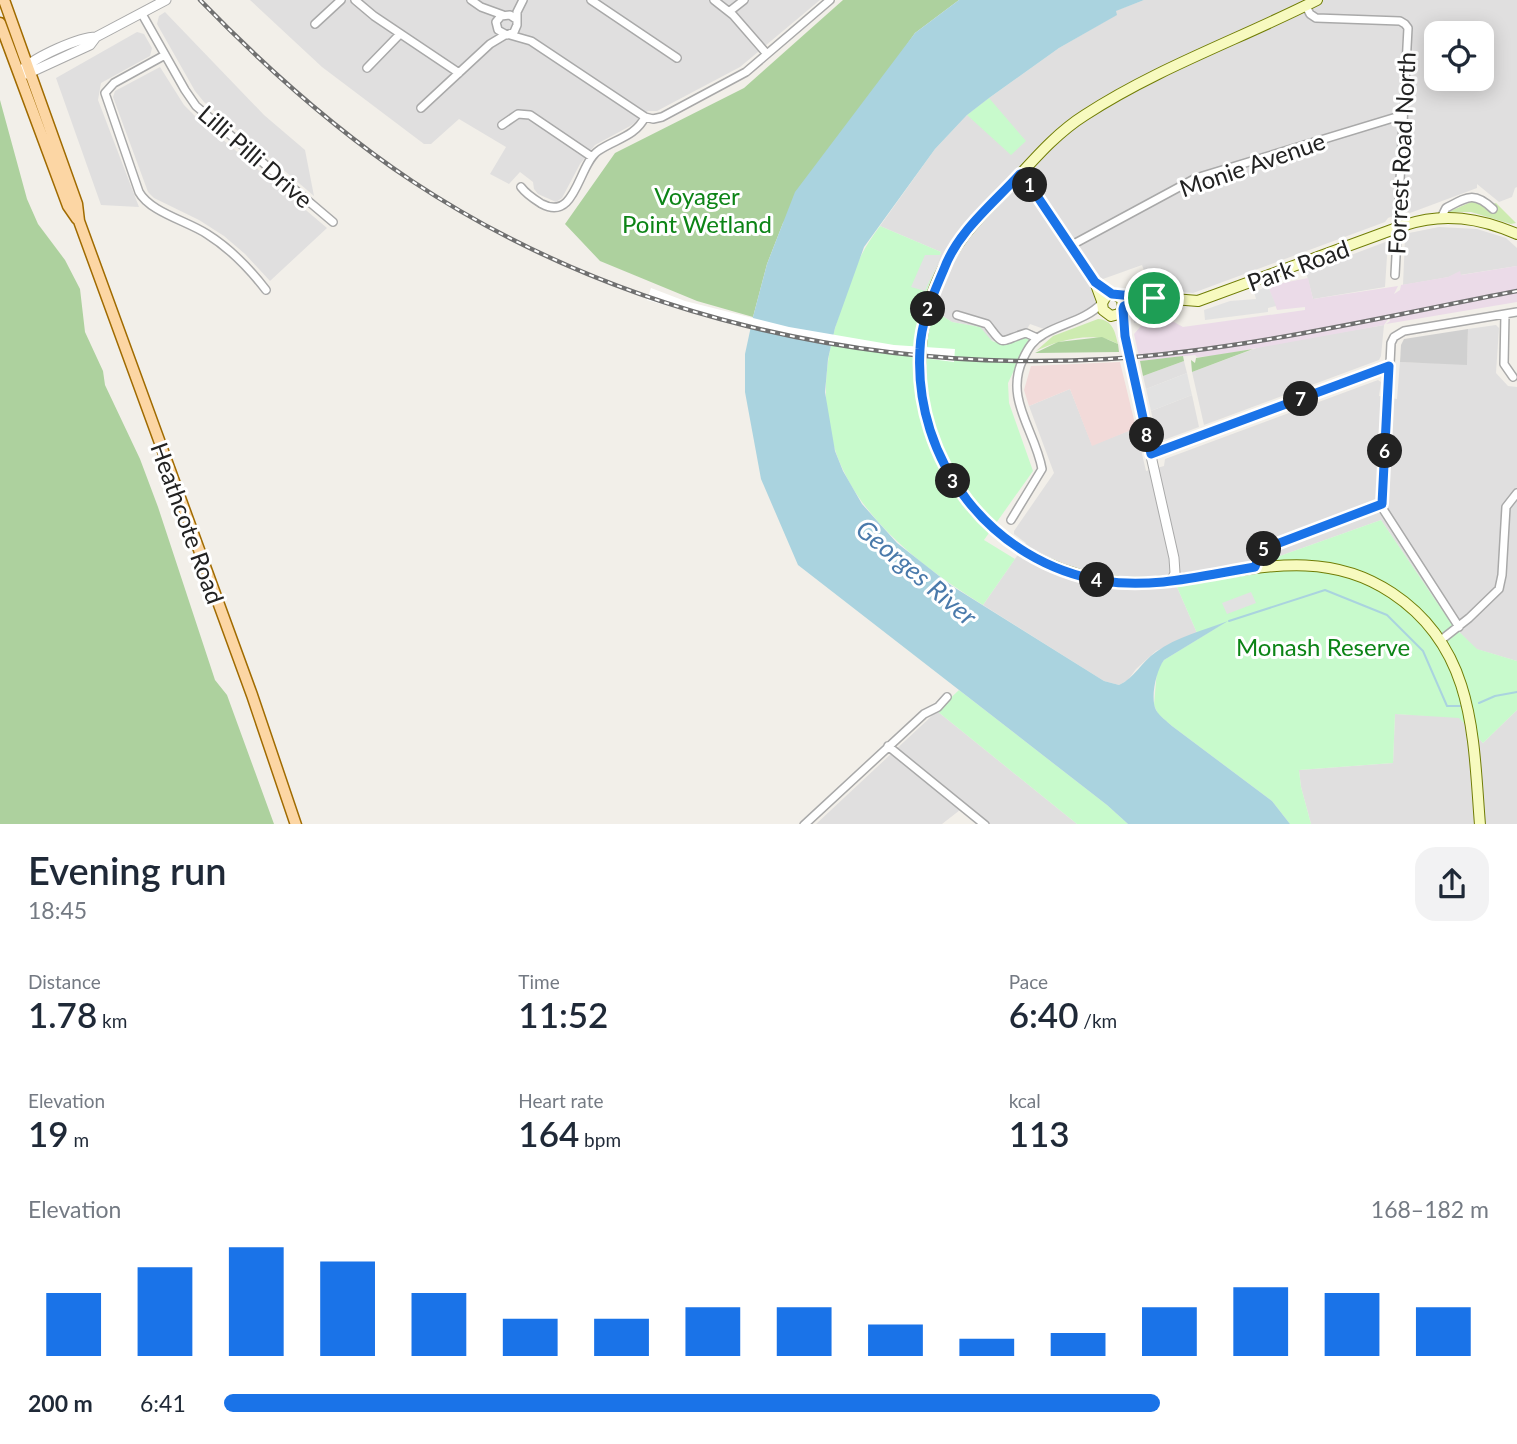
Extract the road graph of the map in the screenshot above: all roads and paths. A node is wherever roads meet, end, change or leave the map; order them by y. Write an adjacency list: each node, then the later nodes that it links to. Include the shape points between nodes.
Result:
1 (4, 0): 28 (main road, Heathcote Road)
2 (166, 0): 14 (street)
3 (341, 0): 18 (street)
4 (355, 0): 20 (street)
5 (471, 0): 12 (street)
6 (522, 0): 15 (street); 16 (street)
7 (592, 0): 26 (street)
8 (713, 0): 13 (street)
9 (744, 0): 13 (street)
10 (831, 0): 24 (street)
11 (1313, 2): 32 (street, Forrest Road North, via 1312,16 1405,24); 36 (main road, via 1102,104 1061,133)
12 (481, 7): 15 (street); 19 (street)
13 (730, 11): 24 (street)
14 (142, 14): 25 (street, Lilli Pilli Drive); 28 (street, via 90,44)
15 (505, 15): 16 (street); 19 (street)
16 (517, 22): 21 (street); 22 (street)
17 (0, 23): 30 (main road, Heathcote Road)
18 (316, 24)
19 (497, 27): 21 (street); 23 (street)
20 (400, 34): 27 (street); 29 (street)
21 (508, 35): 22 (street); 23 (street)
22 (531, 41): 33 (street)
23 (490, 44): 29 (street)
24 (767, 54): 33 (street, via 743,74 662,117)
25 (165, 55): 41 (street, Lilli Pilli Drive, via 201,111); 47 (street, via 114,83 106,93 139,192 149,205 220,243)
26 (677, 58)
27 (367, 68)
28 (29, 69): 30 (street); 40 (main road, Heathcote Road)
29 (459, 73): 31 (street)
30 (18, 74): 40 (main road, Heathcote Road, via 68,206)
31 (421, 108)
32 (1403, 115): 42 (street, Forrest Road North); 44 (street, Monie Avenue, via 1196,178)
33 (645, 117): 35 (street, via 638,129)
34 (502, 125): 35 (street, via 518,114 530,116)
35 (592, 157): 37 (street, via 561,207 545,206)
36 (1020, 174): 44 (main road); 68 (main road, via 976,220 932,290 920,348 924,410 933,440 969,504 1007,540 1053,566 1103,581)
37 (521, 187)
38 (1493, 209): 39 (street, Park Road, via 1473,197 1446,208)
39 (1441, 218): 42 (main road, Park Road); 43 (main road, Park Road, via 1478,220)
40 (79, 221): 73 (main road, Heathcote Road)
41 (333, 222)
42 (1398, 227): 45 (street, Forrest Road North); 49 (main road, Park Road, via 1198,301)
43 (1516, 231)
44 (1070, 246): 46 (main road)
45 (1395, 275)
46 (1095, 282): 48 (main road); 50 (main road)
47 (266, 290)
48 (1114, 294): 49 (main road, Park Road); 50 (main road); 51 (main road, via 1122,299)
49 (1154, 298): 51 (main road, Park Road, via 1139,299)
50 (1102, 302): 53 (street); 56 (main road)
51 (1123, 308): 56 (main road); 57 (street)
52 (1517, 312): 54 (street)
53 (1089, 314): 56 (street); 58 (street)
54 (1505, 314): 59 (street, via 1400,332 1391,344); 60 (street, via 1504,364)
55 (957, 315): 58 (street, via 987,324 999,340 1026,333)
56 (1109, 316): 57 (street)
57 (1125, 336): 61 (street)
58 (1037, 338): 64 (street, via 1018,371 1016,392 1042,469)
59 (1389, 366): 61 (street); 63 (street)
60 (1513, 377)
61 (1151, 454): 65 (street)
62 (1517, 494): 69 (street, via 1506,507 1501,584)
63 (1382, 504): 66 (street, via 1266,548); 69 (street)
64 (1011, 520)
65 (1174, 558): 67 (street); 68 (street)
66 (1255, 567): 67 (main road); 70 (main road, via 1309,564 1360,576 1404,601)
67 (1187, 579): 68 (main road)
68 (1171, 582)
69 (1459, 627): 70 (street)
70 (1441, 640): 76 (main road, via 1456,668 1469,711)
71 (947, 697): 72 (street)
72 (888, 746): 74 (street); 75 (street)
73 (296, 824)
74 (804, 824)
75 (985, 824)
76 (1480, 824)

